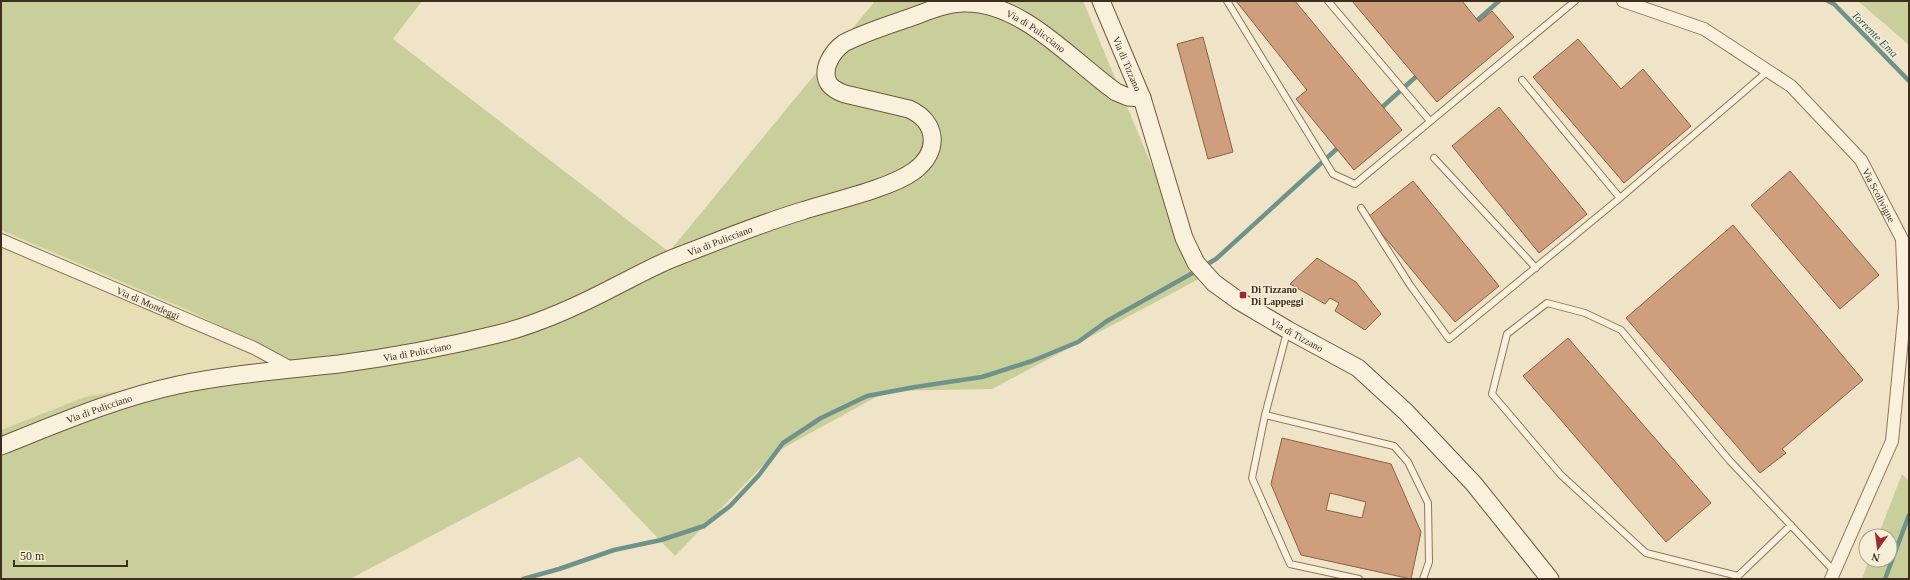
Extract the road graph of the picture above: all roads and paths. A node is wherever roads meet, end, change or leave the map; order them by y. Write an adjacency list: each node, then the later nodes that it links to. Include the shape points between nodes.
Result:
1 (1101, 1): 8 (street, Via di Tizzano)
2 (1227, 1): 9 (lane, via 1333,174 1355,184)
3 (1328, 1): 9 (lane)
4 (1575, 1): 9 (lane)
5 (1623, 1): 6 (street, Via Scolivigne, via 1704,29)
6 (1768, 71): 11 (lane); 20 (street, Via Scolivigne, via 1791,86 1861,160 1902,239 1905,308 1892,441)
7 (1522, 80): 11 (lane)
8 (1142, 98): 15 (street, Via di Tizzano, via 1184,238 1201,268 1214,283 1239,301); 16 (street, Via di Pulicciano, via 1128,98 1116,92 1054,41 1013,15 969,2 944,6 854,38 836,49 828,65 827,79 836,90 909,109 919,113 926,120 932,133 930,147 922,164 909,174 894,182 786,216 681,255 573,308 522,328 425,350)
9 (1430, 120)
10 (1434, 158): 14 (lane)
11 (1620, 198): 14 (lane)
12 (1361, 208): 14 (lane, via 1410,285 1449,339)
13 (1, 240): 16 (street, Via di Mondeggi, via 254,348)
14 (1536, 268)
15 (1288, 330): 17 (lane); 23 (street, Via di Tizzano, via 1358,368 1406,412 1474,484)
16 (293, 369): 18 (street, Via di Pulicciano, via 215,378 139,395)
17 (1265, 415): 21 (lane, via 1252,478 1290,564); 22 (lane, via 1394,446 1408,462 1428,503 1429,562)
18 (1, 446)
19 (1791, 526): 19 (lane, via 1730,461 1621,330 1585,313 1547,303 1507,334 1492,394 1561,475 1646,553 1738,576); 20 (lane)
20 (1833, 576)
21 (1359, 579)
22 (1423, 579)
23 (1550, 579)

